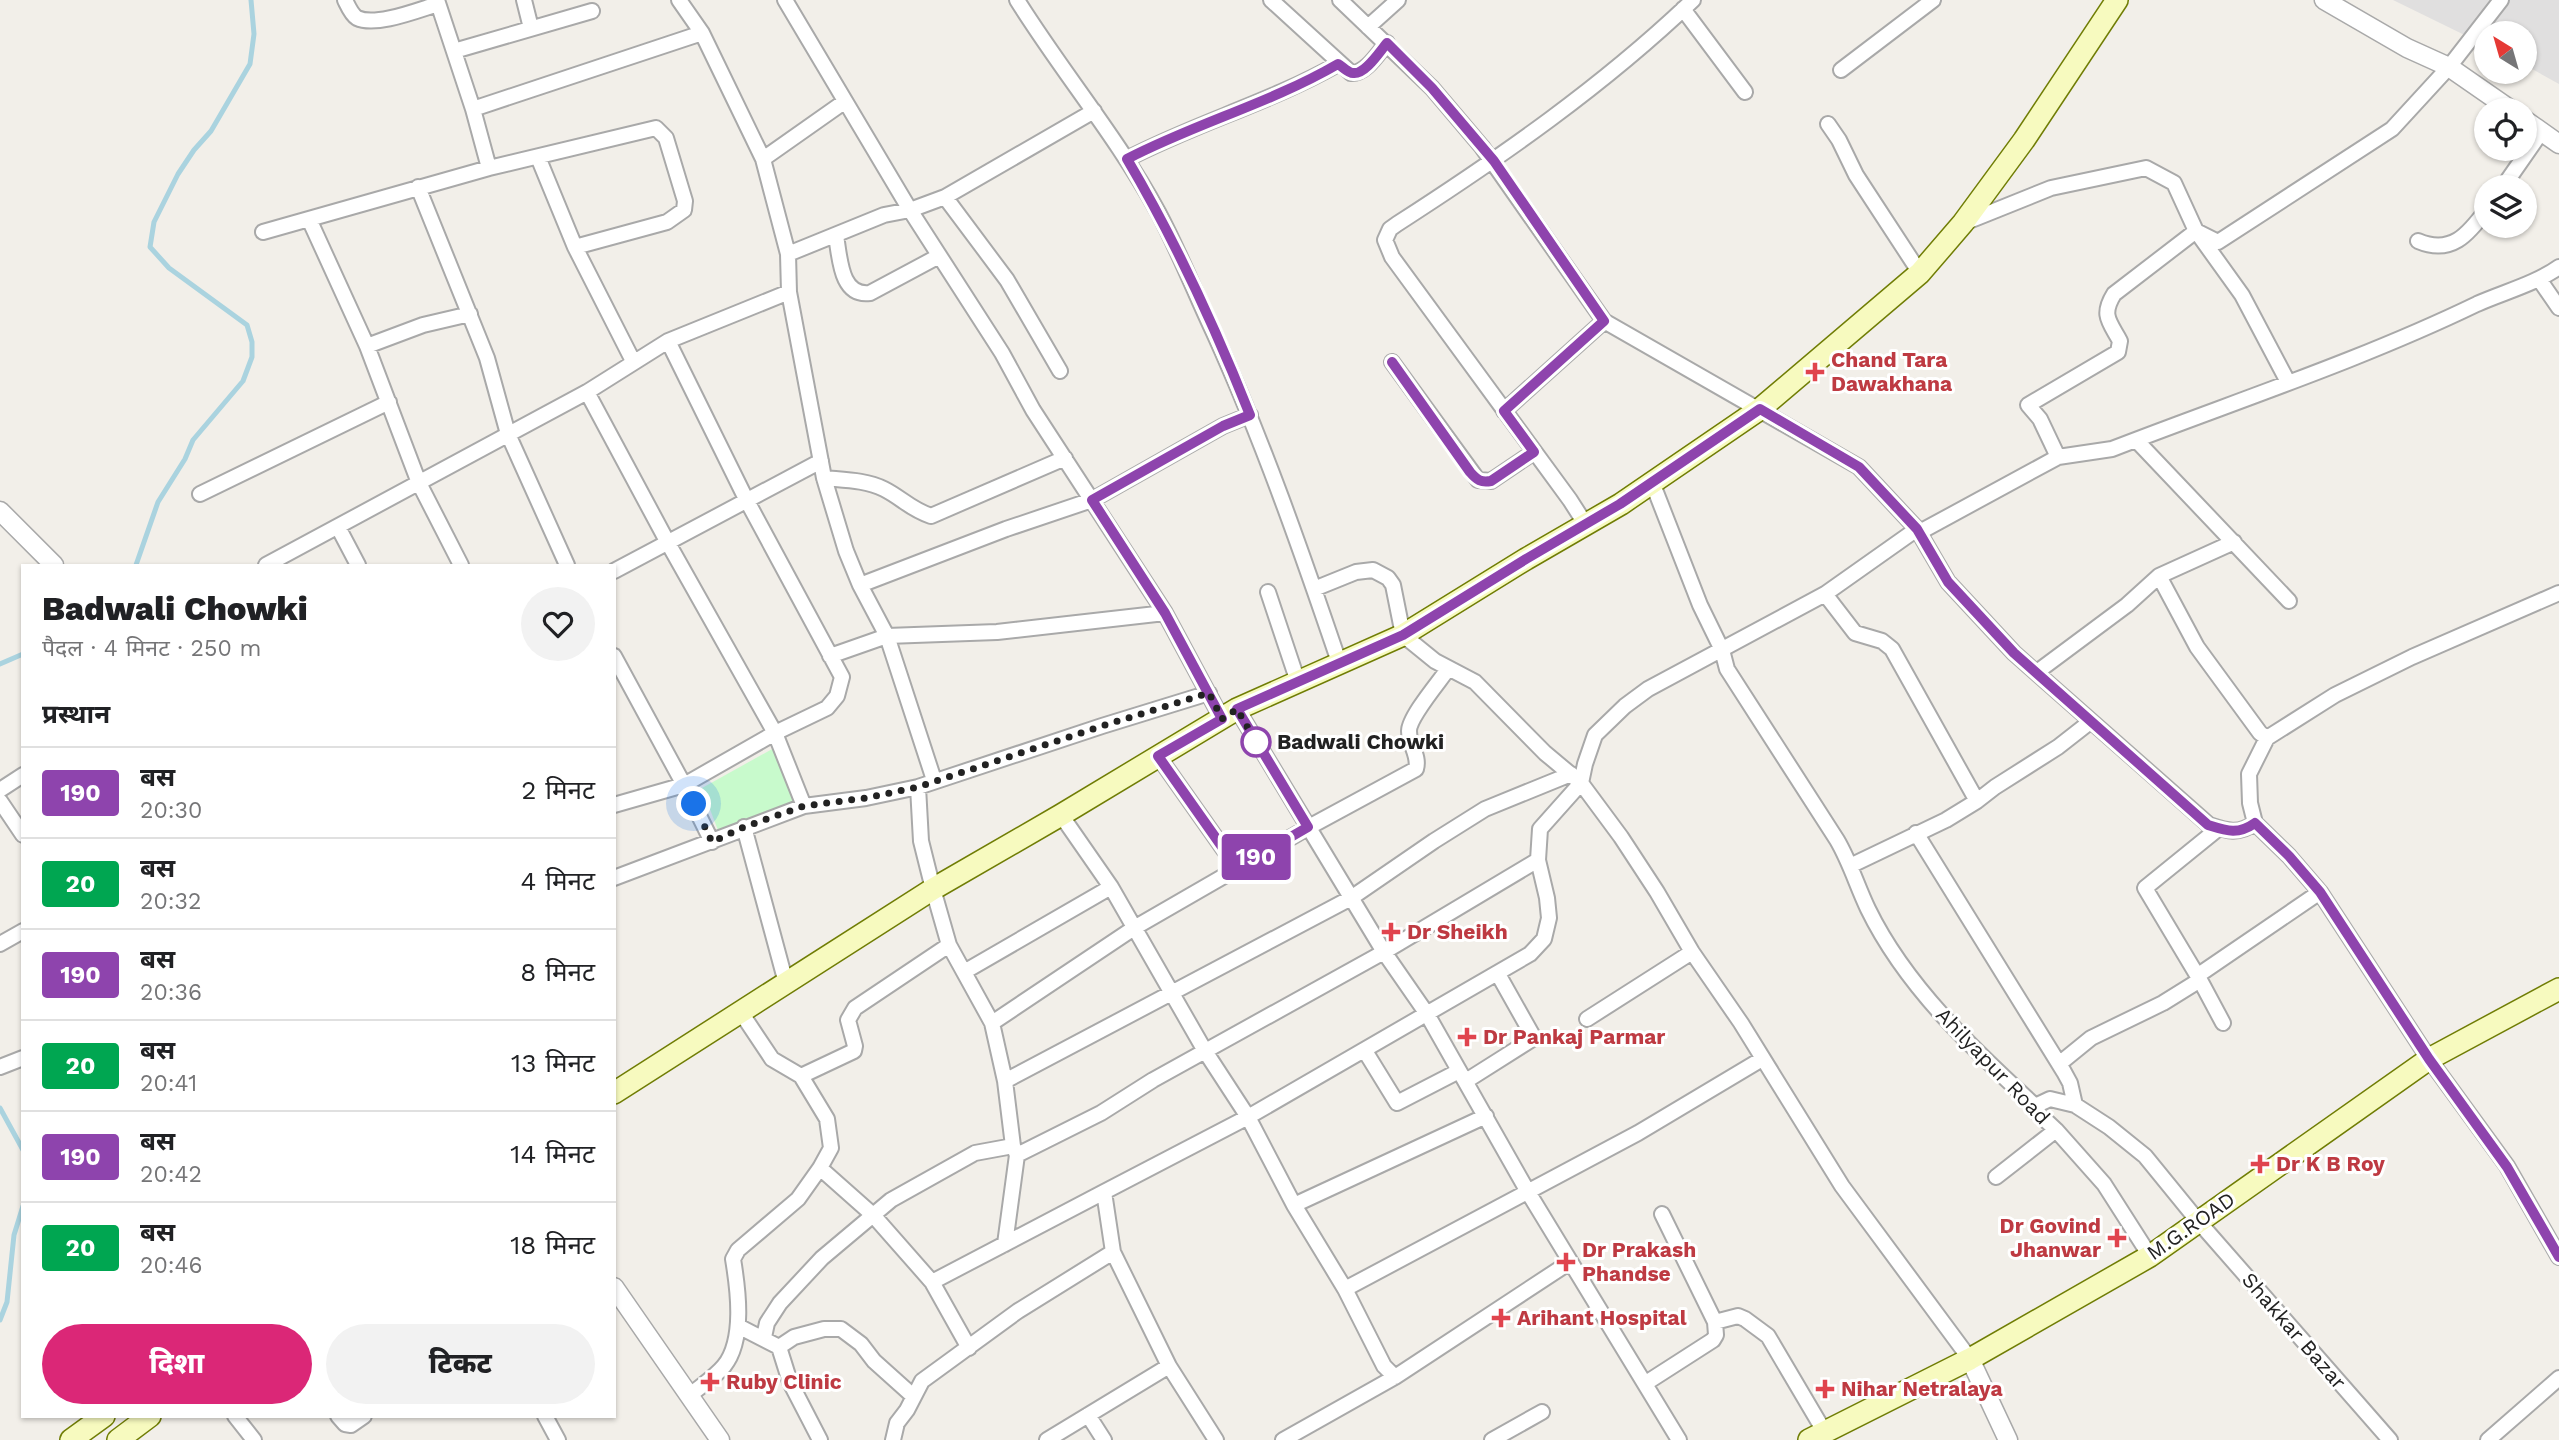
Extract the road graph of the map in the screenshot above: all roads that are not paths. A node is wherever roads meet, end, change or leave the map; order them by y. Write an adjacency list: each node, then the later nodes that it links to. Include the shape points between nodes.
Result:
1 (345, 0): 13 (street, via 359,19 386,19)
2 (524, 0): 17 (street)
3 (679, 0): 18 (street)
4 (1017, 0): 28 (street)
5 (1270, 0): 21 (street)
6 (1340, 0): 16 (street)
7 (1398, 0): 16 (street)
8 (1933, 0): 23 (street)
9 (2117, 0): 43 (main road)
10 (2324, 0): 22 (street)
11 (2501, 0): 22 (street)
12 (787, 1): 26 (street)
13 (437, 2): 20 (street)
14 (1688, 5): 24 (street); 36 (street, via 1597,83)
15 (592, 11): 17 (street)
16 (1368, 27): 19 (street)
17 (531, 28): 20 (street)
18 (702, 33): 27 (street); 34 (street)
19 (1387, 43): 21 (street, via 1356,74); 36 (street)
20 (454, 51): 27 (street)
21 (1338, 64): 35 (street, via 1305,83)
22 (2449, 67): 25 (street); 45 (street, via 2392,129 2218,242)
23 (1841, 70)
24 (1745, 92)
25 (2494, 98)
26 (844, 102): 34 (street); 41 (street)
27 (473, 109): 37 (street)
28 (1094, 111): 35 (street); 40 (street)
29 (1828, 124): 53 (street)
30 (2537, 128): 31 (street)
31 (2542, 131): 32 (street); 38 (street)
32 (2559, 144)
33 (538, 157): 37 (street); 49 (street); 49 (street, via 645,129 656,128 666,138 684,210 667,222)
34 (764, 159): 50 (street)
35 (1127, 159): 69 (street, via 1176,249)
36 (1494, 161): 58 (street); 68 (street, via 1397,223 1385,240 1392,257)
37 (489, 168): 39 (street)
38 (2511, 175)
39 (418, 187): 42 (street); 57 (street)
40 (945, 197): 41 (street); 63 (street, via 1007,280)
41 (909, 211): 47 (street, via 884,215); 51 (street)
42 (309, 219): 46 (street); 60 (street)
43 (1963, 223): 45 (street, via 2051,188 2146,168 2174,183); 53 (main road)
44 (2474, 227): 48 (street, via 2445,246)
45 (2196, 230): 64 (street, via 2242,295); 73 (street, via 2110,300 2107,317 2120,341 2118,352 2028,405)
46 (263, 232)
47 (836, 236): 50 (street); 51 (street, via 843,274 852,290 860,294)
48 (2417, 241)
49 (575, 247): 61 (street)
50 (788, 254): 55 (street)
51 (939, 256): 74 (street)
52 (2559, 267): 54 (street)
53 (1920, 273): 67 (main road)
54 (2539, 279): 56 (street); 64 (street)
55 (789, 292): 59 (street); 75 (street)
56 (2559, 309)
57 (470, 314): 60 (street); 70 (street)
58 (1604, 321): 67 (street); 68 (street)
59 (668, 341): 61 (street); 80 (street)
60 (367, 346): 66 (street)
61 (633, 361): 65 (street)
62 (1392, 362): 72 (street, via 1478,480 1491,481)
63 (1060, 371)
64 (2288, 382): 71 (street)
65 (587, 392): 70 (street); 87 (street)
66 (389, 402): 78 (street); 79 (street)
67 (1760, 409): 77 (main road); 85 (street, via 1859,467)
68 (1504, 411): 72 (street)
69 (1250, 415): 81 (street); 96 (street)
70 (508, 434): 78 (street); 92 (street)
71 (2136, 440): 73 (street, via 2112,449); 86 (street)
72 (1534, 452): 83 (street)
73 (2058, 457): 85 (street)
74 (1065, 458): 76 (street, via 931,516 915,511 883,488); 81 (street)
75 (821, 461): 76 (street); 80 (street)
76 (824, 478): 95 (street)
77 (1652, 482): 83 (main road); 104 (street, Ahilyapur Road)
78 (419, 483): 84 (street); 91 (street)
79 (200, 494)
80 (746, 499): 87 (street); 105 (street)
81 (1092, 500): 95 (street); 101 (street)
82 (0, 511): 88 (street)
83 (1586, 525): 102 (main road)
84 (338, 527): 89 (street); 90 (street)
85 (1917, 531): 99 (street); 109 (street, via 1948,582)
86 (2234, 542): 94 (street); 100 (street)
87 (668, 543): 93 (street); 114 (street)
88 (53, 563)
89 (268, 564)
90 (357, 564)
91 (460, 564)
92 (568, 564)
93 (616, 570)
94 (2159, 576): 109 (street); 115 (street, via 2197,647)
95 (860, 585): 103 (street)
96 (1314, 589): 102 (street, via 1373,570 1393,585); 107 (street)
97 (1268, 592): 110 (street)
98 (2559, 593): 115 (street, via 2334,695)
99 (1825, 594): 104 (street); 124 (street, via 1856,634 1882,641 1892,649)
100 (2289, 601)
101 (1165, 613): 103 (street, via 997,632); 111 (street)
102 (1403, 635): 107 (main road); 108 (street)
103 (887, 636): 105 (street); 119 (street)
104 (1722, 650): 118 (street, via 1625,706 1595,735); 136 (street, Ahilyapur Road, via 1727,669)
105 (830, 656): 114 (street, via 842,677 836,696 827,708)
106 (616, 660): 120 (street)
107 (1340, 665): 110 (main road)
108 (1448, 668): 118 (street, via 1475,682); 130 (street, via 1411,721 1416,769)
109 (2037, 672): 113 (street)
110 (1298, 682): 112 (main road)
111 (1209, 693): 112 (street); 119 (street)
112 (1230, 714): 116 (main road); 130 (street)
113 (2090, 722): 124 (street); 131 (street, via 2208,825)
114 (775, 733): 120 (street); 126 (street)
115 (2267, 738): 128 (street, via 2249,774)
116 (1158, 756): 127 (main road); 137 (street)
117 (21, 776): 122 (street)
118 (1576, 778): 135 (street, via 1540,829); 142 (street, via 1485,809); 148 (street, via 1650,881)
119 (933, 780): 121 (street)
120 (684, 785): 125 (street); 134 (street)
121 (918, 787): 126 (street); 140 (street, via 921,841)
122 (0, 790)
123 (0, 801): 132 (street)
124 (1977, 801): 133 (street)
125 (616, 804)
126 (804, 806): 129 (street)
127 (1061, 815): 139 (street); 140 (main road)
128 (2255, 823): 131 (street, via 2232,832); 141 (street)
129 (744, 827): 134 (street); 152 (street)
130 (1308, 827): 137 (street); 142 (street)
131 (2219, 828): 151 (street, via 2145,888)
132 (21, 832)
133 (1916, 833): 136 (street); 165 (street)
134 (712, 842): 138 (street)
135 (1538, 860): 147 (street); 150 (street, via 1548,898 1544,939)
136 (1852, 866): 172 (street, Ahilyapur Road, via 1868,909 1932,1002 1974,1050)
137 (1237, 868): 143 (street)
138 (616, 877)
139 (1111, 887): 143 (street); 149 (street)
140 (933, 889): 146 (street); 152 (main road)
141 (2320, 892): 151 (street); 164 (street)
142 (1351, 898): 147 (street); 154 (street)
143 (1134, 928): 154 (street); 158 (street)
144 (21, 932): 145 (street)
145 (0, 944)
146 (949, 946): 149 (street); 167 (street, via 855,1008 848,1020 854,1051)
147 (1384, 952): 156 (street); 160 (street)
148 (1692, 952): 157 (street); 163 (street)
149 (964, 972): 158 (street)
150 (1498, 974): 156 (street); 168 (street, via 1534,1038)
151 (2199, 978): 159 (street); 165 (street, via 2163,1003 2091,1038)
152 (786, 983): 155 (main road)
153 (2559, 989): 164 (main road, M.G.ROAD)
154 (1172, 993): 160 (street); 169 (street)
155 (740, 1011): 167 (street, via 772,1059); 170 (main road)
156 (1427, 1014): 161 (street); 168 (street)
157 (1587, 1019)
158 (992, 1023): 169 (street)
159 (2223, 1023)
160 (1205, 1051): 174 (street); 176 (street, via 1101,1113)
161 (1365, 1051): 168 (street, via 1397,1103); 174 (street)
162 (21, 1059): 166 (street)
163 (1762, 1059): 180 (street, via 1639,1133); 198 (street, via 1842,1186)
164 (2429, 1059): 184 (main road, M.G.ROAD); 186 (street, via 2507,1167)
165 (2059, 1064): 171 (street)
166 (0, 1067)
167 (801, 1076): 177 (street, via 827,1119 831,1147)
168 (1462, 1076): 173 (street)
169 (1005, 1081): 176 (street)
170 (616, 1092)
171 (2075, 1105): 172 (street, via 2050,1099); 184 (street, Shakkar Bazar, via 2145,1156)
172 (2035, 1106): 175 (street, Ahilyapur Road)
173 (1486, 1115): 180 (street); 181 (street)
174 (1248, 1117): 179 (street); 181 (street)
175 (2056, 1130): 178 (street); 188 (street, Ahilyapur Road, via 2104,1184)
176 (1015, 1151): 183 (street, via 975,1153 918,1183); 185 (street)
177 (820, 1168): 183 (street); 194 (street, via 791,1205 733,1259)
178 (1996, 1177)
179 (1104, 1192): 185 (street); 187 (street)
180 (1528, 1192): 189 (street); 191 (street)
181 (1294, 1205): 191 (street)
182 (1662, 1214): 193 (street)
183 (873, 1215): 190 (street); 195 (street, via 822,1258 780,1303)
184 (2198, 1221): 188 (main road, M.G.ROAD); 228 (street, Shakkar Bazar)
185 (1004, 1244): 190 (street)
186 (2557, 1249)
187 (1113, 1252): 197 (street, via 1018,1311); 199 (street)
188 (2150, 1255): 198 (main road, M.G.ROAD)
189 (1570, 1262): 200 (street); 202 (street)
190 (932, 1282): 197 (street)
191 (1345, 1289): 200 (street, via 1384,1366)
192 (616, 1290): 203 (street)
193 (1715, 1322): 202 (street, via 1713,1340); 213 (street, via 1738,1316 1768,1336)
194 (738, 1325): 195 (street); 203 (street, via 726,1364)
195 (764, 1337): 196 (street)
196 (779, 1347): 204 (street, via 824,1328 841,1329); 219 (street, via 790,1382)
197 (969, 1348): 204 (street, via 922,1381)
198 (1970, 1359): 213 (main road, M.G.ROAD); 227 (street)
199 (1169, 1366): 206 (street); 223 (street)
200 (1395, 1377): 224 (street)
201 (2559, 1378): 229 (street)
202 (1646, 1383): 226 (street)
203 (690, 1395): 218 (street)
204 (913, 1396): 220 (street)
205 (1542, 1412): 225 (street)
206 (1088, 1415): 221 (street); 222 (street)
207 (101, 1418): 214 (main road)
208 (147, 1418): 215 (main road)
209 (237, 1418): 216 (street)
210 (340, 1418): 211 (street, via 351,1425)
211 (361, 1418)
212 (546, 1418): 217 (street)
213 (1816, 1435)
214 (71, 1440)
215 (118, 1440)
216 (254, 1440)
217 (558, 1440)
218 (720, 1440)
219 (820, 1440)
220 (893, 1440)
221 (1046, 1440)
222 (1104, 1440)
223 (1216, 1440)
224 (1283, 1440)
225 (1492, 1440)
226 (1679, 1440)
227 (2008, 1440)
228 (2390, 1440)
229 (2488, 1440)

